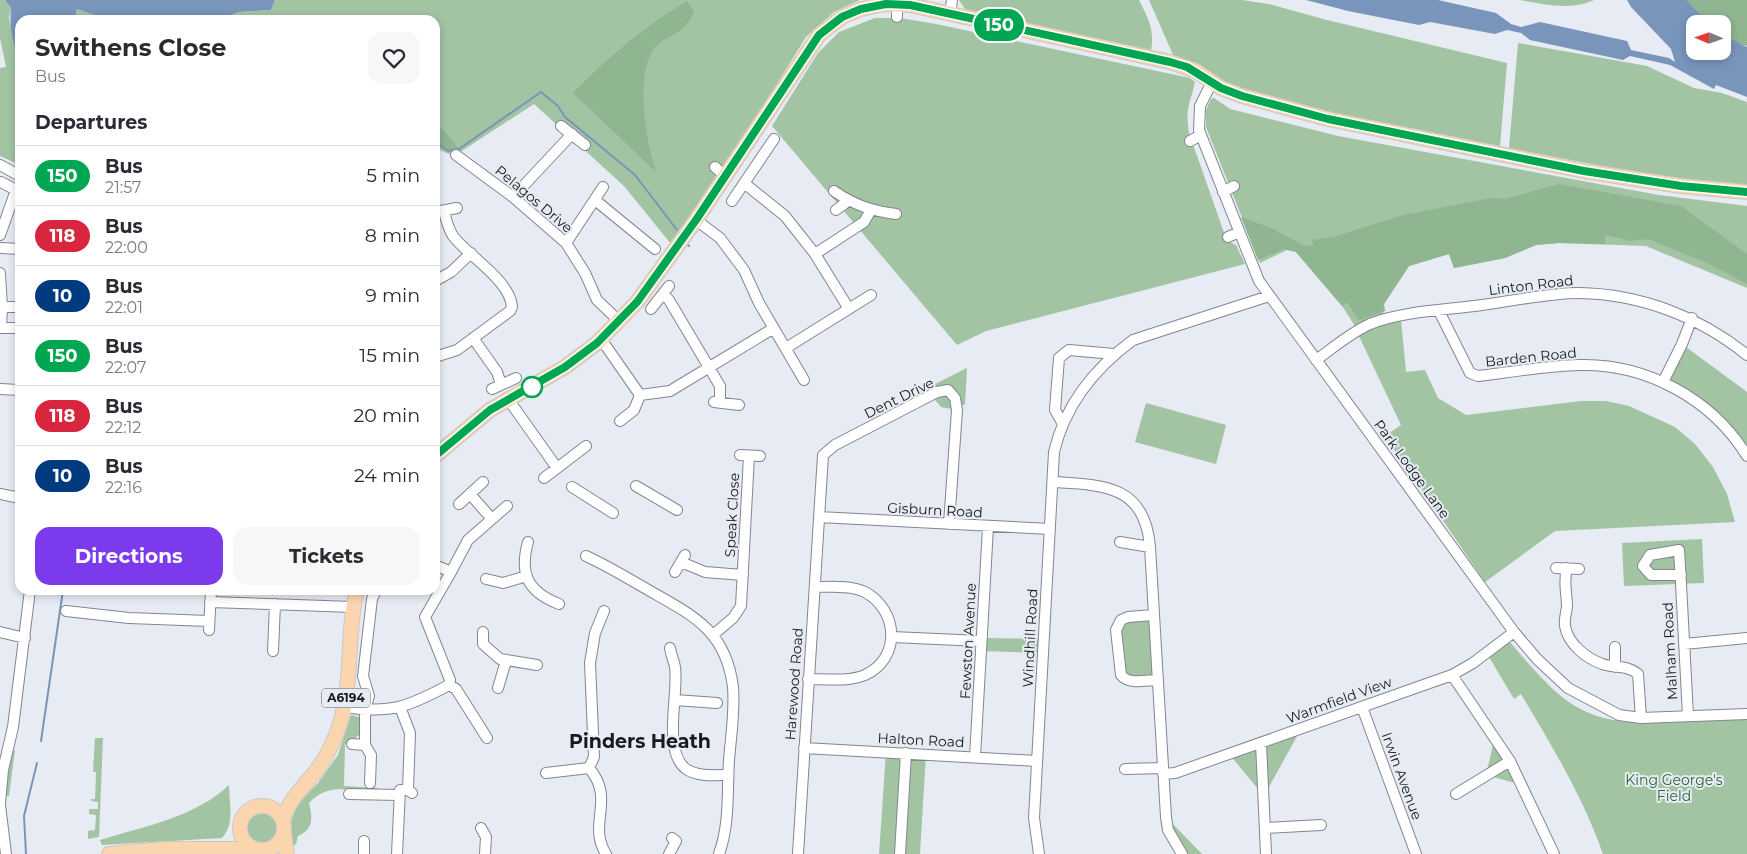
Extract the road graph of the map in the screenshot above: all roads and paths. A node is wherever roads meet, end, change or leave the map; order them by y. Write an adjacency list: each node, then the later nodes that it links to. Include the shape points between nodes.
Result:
1 (951, 7): 2 (main road, via 1170,62 1196,71); 31 (main road, via 910,5 897,10 869,6 842,17 819,35 720,171)
2 (1212, 82): 5 (street, Park Lodge Lane, via 1199,110); 19 (main road, via 1261,102 1363,127 1584,171)
3 (561, 126): 4 (street)
4 (572, 134): 8 (street); 20 (street)
5 (1201, 135): 7 (street); 18 (street, Park Lodge Lane)
6 (774, 139): 13 (street)
7 (1190, 141)
8 (585, 144)
9 (456, 155): 20 (street, Pelagos Drive)
10 (0, 165): 11 (street)
11 (15, 173)
12 (1, 182): 16 (street)
13 (744, 183): 24 (street); 40 (street, via 785,216)
14 (1234, 186): 18 (street)
15 (603, 188): 22 (street)
16 (15, 189)
17 (834, 191): 23 (street)
18 (1223, 192): 32 (street, Park Lodge Lane)
19 (1747, 192)
20 (513, 196): 35 (street, Pelagos Drive)
21 (15, 198): 33 (street)
22 (595, 200): 35 (street); 38 (street)
23 (848, 200): 26 (street); 27 (street)
24 (732, 201)
25 (457, 208): 28 (street)
26 (836, 210)
27 (871, 210): 30 (street); 40 (street, via 864,222)
28 (440, 212)
29 (440, 214): 39 (street, via 454,238)
30 (896, 214)
31 (696, 220): 51 (main road, via 646,291); 54 (street, via 720,238 744,270)
32 (1239, 232): 34 (street); 44 (street, Park Lodge Lane, via 1259,281)
33 (0, 235)
34 (1228, 237)
35 (566, 243): 51 (street, Pelagos Drive, via 597,300)
36 (0, 248): 37 (street)
37 (15, 249)
38 (656, 249)
39 (471, 253): 42 (street); 55 (street, via 508,294 512,307)
40 (815, 254): 48 (street)
41 (0, 273): 45 (street)
42 (440, 278)
43 (871, 295): 48 (street)
44 (1269, 296): 58 (street, Windhill Road, via 1133,340); 61 (street, Park Lodge Lane)
45 (2, 307): 46 (street); 52 (street)
46 (15, 307)
47 (651, 309): 62 (street, via 666,290)
48 (849, 309): 57 (street)
49 (1439, 311): 50 (street, Linton Road, via 1579,293 1633,300); 61 (street, Linton Road, via 1388,318 1371,324); 65 (street, Barden Road, via 1466,368 1478,376 1580,365 1620,369)
50 (1692, 318): 60 (street, Linton Road); 65 (street)
51 (619, 321): 56 (main road)
52 (1, 328): 53 (street)
53 (15, 328)
54 (774, 328): 57 (street); 62 (street)
55 (473, 338): 59 (street, via 457,350); 66 (street, via 497,372)
56 (601, 339): 70 (street); 71 (main road, via 565,367)
57 (786, 348): 64 (street)
58 (1114, 354): 74 (street, Windhill Road, via 1091,378 1070,407); 74 (street, via 1069,350 1059,358 1055,410)
59 (440, 355)
60 (1747, 355)
61 (1316, 360): 127 (street, Park Lodge Lane)
62 (709, 367): 70 (street, via 670,391); 72 (street, via 720,388 717,402)
63 (516, 378): 66 (street)
64 (804, 380)
65 (1662, 382): 78 (street, Barden Road, via 1703,406)
66 (501, 384): 68 (street)
67 (0, 389): 69 (street)
68 (492, 389)
69 (15, 390)
70 (640, 395): 73 (street, via 634,410)
71 (508, 399): 76 (main road); 79 (street)
72 (739, 405)
73 (620, 421)
74 (1063, 424): 82 (street, Windhill Road, via 1054,452)
75 (586, 446): 79 (street)
76 (440, 448)
77 (760, 456): 107 (street, Speak Close, via 744,456)
78 (1747, 456)
79 (557, 468): 80 (street)
80 (544, 478)
81 (483, 482): 86 (street)
82 (1053, 482): 96 (street, Windhill Road); 99 (street, via 1101,485 1126,496 1145,520)
83 (636, 486): 90 (street)
84 (572, 487): 91 (street)
85 (0, 494): 87 (street)
86 (470, 494): 88 (street); 93 (street)
87 (15, 497)
88 (459, 504)
89 (507, 506): 93 (street)
90 (676, 510)
91 (613, 513)
92 (819, 517): 94 (street, Gisburn Road); 94 (street, Dent Drive, via 822,459 826,451 937,392 948,390 955,398 957,410); 111 (street, Harewood Road)
93 (492, 519): 106 (street, via 468,540)
94 (949, 524): 95 (street, Gisburn Road)
95 (988, 527): 96 (street, Gisburn Road); 132 (street, Fewston Avenue)
96 (1050, 529): 163 (street, Windhill Road)
97 (528, 542): 108 (street, via 524,561)
98 (1120, 542): 99 (street)
99 (1150, 547): 123 (street)
100 (586, 556): 128 (street, via 692,614)
101 (680, 563): 107 (street, Speak Close, via 705,572)
102 (440, 567): 106 (street)
103 (1556, 568): 104 (street)
104 (1567, 568): 105 (street); 139 (street, via 1565,626 1569,637 1588,658)
105 (1579, 569)
106 (451, 572): 112 (street)
107 (743, 575): 128 (street, Speak Close, via 741,606 733,618)
108 (527, 576): 109 (street, via 503,582); 120 (street, via 538,594)
109 (486, 579)
110 (1681, 580): 133 (street, Malham Road)
111 (815, 587): 129 (street, via 863,591 887,613); 141 (street, Harewood Road)
112 (440, 591)
113 (29, 595): 130 (street)
114 (211, 595): 118 (street)
115 (355, 595): 121 (main road, A6194)
116 (374, 595): 150 (street, via 363,676 368,696)
117 (438, 595): 144 (street, via 425,617 441,653)
118 (210, 602): 119 (street); 122 (street, via 209,626)
119 (274, 604): 121 (street); 136 (street)
120 (559, 604)
121 (353, 606): 147 (main road, A6194)
122 (66, 611)
123 (1153, 615): 142 (street); 142 (street, via 1121,620 1117,625 1117,645 1119,672 1124,680)
124 (605, 616): 165 (street, via 595,632 590,662 595,746)
125 (0, 632): 130 (street)
126 (483, 632): 137 (street, via 479,644)
127 (1514, 632): 140 (street, Warmfield View); 153 (street, Park Lodge Lane, via 1536,659 1568,688 1619,715)
128 (713, 635): 169 (street, via 729,667 733,688)
129 (892, 637): 132 (street); 141 (street, via 881,663 865,675 844,679)
130 (25, 638): 170 (street, via 13,727)
131 (1747, 638): 133 (street)
132 (981, 641): 162 (street, Fewston Avenue)
133 (1684, 644): 152 (street, Malham Road)
134 (1615, 647): 139 (street)
135 (670, 648): 145 (street, via 675,668)
136 (273, 651)
137 (506, 661): 138 (street); 143 (street)
138 (538, 665)
139 (1615, 667): 153 (street, via 1638,674)
140 (1452, 675): 149 (street, Warmfield View); 164 (street)
141 (808, 679): 160 (street, Harewood Road)
142 (1157, 680): 167 (street)
143 (498, 681)
144 (449, 685): 148 (street); 154 (street, via 456,690)
145 (675, 700): 146 (street); 169 (street, via 673,731 680,762 698,774)
146 (717, 703)
147 (344, 707): 150 (street); 172 (main road, A6194, via 328,752 318,769)
148 (400, 707): 150 (street); 173 (street, via 410,733)
149 (1362, 707): 157 (street, Warmfield View); 201 (street, Irwin Avenue)
150 (366, 710): 159 (street)
151 (1747, 714): 152 (street, Park Lodge Lane)
152 (1688, 716): 153 (street, Park Lodge Lane)
153 (1641, 718)
154 (474, 719): 155 (street); 156 (street)
155 (465, 725)
156 (487, 738)
157 (1261, 743): 167 (street, Warmfield View, via 1175,773); 181 (street)
158 (352, 744): 159 (street)
159 (365, 745): 171 (street, via 371,755)
160 (804, 748): 161 (street, Halton Road); 196 (street, Harewood Road)
161 (906, 754): 162 (street, Halton Road); 197 (street)
162 (975, 757): 163 (street, Halton Road)
163 (1037, 761): 198 (street, Windhill Road, via 1034,818)
164 (1510, 761): 175 (street); 202 (street)
165 (589, 768): 168 (street); 193 (street, via 599,779 603,799 599,838)
166 (1125, 769): 167 (street, Warmfield View)
167 (1163, 771): 199 (street, via 1168,830)
168 (546, 773)
169 (728, 775): 195 (street, via 727,816)
170 (1, 779): 176 (street)
171 (370, 783)
172 (296, 793): 177 (main road, A6194); 179 (main road, A6194, via 286,808)
173 (407, 793): 174 (street); 191 (street)
174 (349, 794)
175 (1456, 794)
176 (0, 804): 187 (street)
177 (267, 806): 179 (main road, via 278,813); 182 (main road, A6194, via 250,810 243,817)
178 (1321, 825): 181 (street)
179 (284, 827): 186 (main road, A6194, via 278,843); 189 (main road, A6194)
180 (481, 828): 192 (street, via 486,837)
181 (1265, 828): 200 (street)
182 (240, 829): 185 (main road, via 227,844); 186 (main road, via 244,840)
183 (672, 838): 194 (street, via 676,841)
184 (364, 841): 190 (street)
185 (214, 849): 186 (main road); 188 (main road)
186 (265, 851)
187 (6, 854)
188 (109, 854)
189 (287, 854)
190 (364, 854)
191 (397, 854)
192 (485, 854)
193 (606, 854)
194 (669, 854)
195 (719, 854)
196 (798, 854)
197 (900, 854)
198 (1040, 854)
199 (1182, 854)
200 (1266, 854)
201 (1416, 854)
202 (1554, 854)

